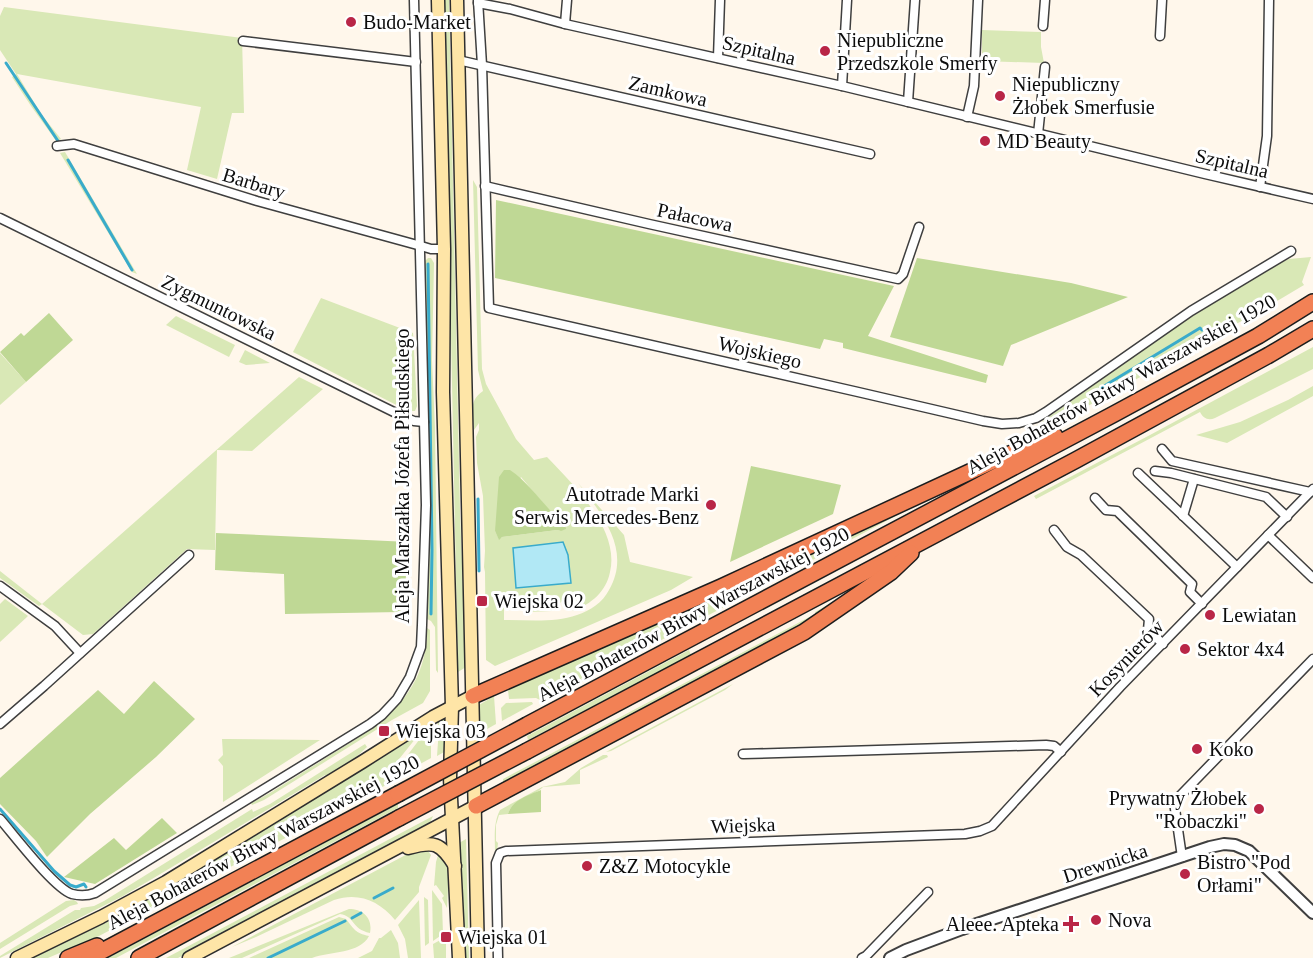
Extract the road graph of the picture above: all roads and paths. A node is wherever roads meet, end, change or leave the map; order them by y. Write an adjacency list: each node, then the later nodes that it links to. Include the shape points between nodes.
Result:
1 (414, 0): 19 (street, Aleja Marszałka Józefa Piłsudskiego)
2 (438, 0): 34 (main road, Aleja Marszałka Józefa Piłsudskiego)
3 (457, 0): 18 (main road)
4 (567, 0): 13 (street)
5 (720, 0): 17 (street)
6 (847, 0): 22 (street)
7 (915, 0): 23 (street)
8 (978, 0): 24 (street, via 975,86)
9 (1046, 0): 14 (street)
10 (1162, 0): 15 (street)
11 (1269, 0): 29 (street, via 1267,136)
12 (478, 2): 13 (street, Szpitalna); 20 (street)
13 (565, 24): 17 (street, Szpitalna)
14 (1043, 26)
15 (1160, 36)
16 (243, 41): 19 (street)
17 (718, 58): 22 (street, Szpitalna)
18 (458, 60): 20 (street, Zamkowa); 59 (main road)
19 (416, 62): 33 (street, Aleja Marszałka Józefa Piłsudskiego)
20 (482, 65): 27 (street, Zamkowa); 28 (street)
21 (1045, 68): 25 (street)
22 (842, 86): 23 (street, Szpitalna)
23 (908, 102): 24 (street, Szpitalna)
24 (967, 117): 25 (street, Szpitalna)
25 (1038, 134): 29 (street, Szpitalna)
26 (57, 146): 33 (street, Barbary, via 74,144)
27 (870, 154)
28 (485, 186): 32 (street, Pałacowa, via 898,279); 35 (street, Wojskiego, via 489,308 983,421 1011,424 1046,412 1191,311)
29 (1260, 187): 30 (street, Szpitalna)
30 (1313, 199)
31 (0, 218): 39 (street, Zygmuntowska, via 404,417)
32 (919, 227)
33 (420, 246): 34 (street, Barbary); 39 (street, Aleja Marszałka Józefa Piłsudskiego)
34 (444, 249): 60 (main road, Aleja Marszałka Józefa Piłsudskiego, via 443,393)
35 (1291, 251)
36 (1313, 302): 38 (highway, Aleja Bohaterów Bitwy Warszawskiej 1920)
37 (1313, 330): 50 (highway)
38 (1114, 414): 59 (highway, via 1002,457); 73 (highway, Aleja Bohaterów Bitwy Warszawskiej 1920, bridge)
39 (424, 422): 66 (street, Aleja Marszałka Józefa Piłsudskiego, via 426,505 421,646 410,677 382,715 87,896 65,890 54,881)
40 (1162, 449): 44 (street, via 1172,461)
41 (1155, 471): 43 (street)
42 (1138, 473): 46 (street)
43 (1194, 479): 46 (street); 47 (street, via 1266,497)
44 (1311, 491): 47 (street, Kosynierów)
45 (1095, 498): 55 (street, via 1106,510 1118,511 1192,584 1190,592)
46 (1183, 516): 52 (street)
47 (1287, 516): 49 (street, Kosynierów)
48 (1054, 530): 56 (street, via 1067,547 1081,555 1149,619 1148,630)
49 (1268, 535): 52 (street, Kosynierów); 53 (street)
50 (927, 538): 64 (highway, via 891,572 804,632); 77 (highway, bridge)
51 (189, 555): 57 (street)
52 (1237, 567): 55 (street, Kosynierów)
53 (1313, 578)
54 (0, 586): 57 (street, via 55,626)
55 (1202, 604): 56 (street, Kosynierów)
56 (1163, 644): 62 (street, Kosynierów)
57 (80, 653): 61 (street)
58 (1313, 659): 69 (street, via 1174,802)
59 (473, 696): 60 (main road, Aleja Bohaterów Bitwy Warszawskiej 1920); 64 (main road)
60 (452, 706): 65 (main road, Aleja Marszałka Józefa Piłsudskiego); 74 (main road, Aleja Bohaterów Bitwy Warszawskiej 1920, via 166,882)
61 (0, 724)
62 (1061, 752): 63 (street, via 1046,745); 67 (street, Kosynierów)
63 (743, 754)
64 (476, 806): 65 (main road); 80 (main road)
65 (452, 818): 68 (main road); 70 (main road, Aleja Marszałka Józefa Piłsudskiego)
66 (0, 819)
67 (992, 826): 81 (street, Wiejska, via 965,834 500,853 496,862)
68 (387, 853): 70 (main road, via 430,844 440,847); 78 (main road)
69 (1182, 856): 72 (street, Drewnicka, via 1224,844 1242,848); 83 (street, Drewnicka, via 936,938)
70 (455, 867): 79 (main road, Aleja Marszałka Józefa Piłsudskiego)
71 (928, 892): 82 (street)
72 (1313, 913)
73 (164, 918): 75 (highway); 76 (highway, Aleja Bohaterów Bitwy Warszawskiej 1920)
74 (17, 958)
75 (68, 958)
76 (89, 958)
77 (139, 958)
78 (189, 958)
79 (459, 958)
80 (478, 958)
81 (498, 958)
82 (862, 958)
83 (890, 958)

